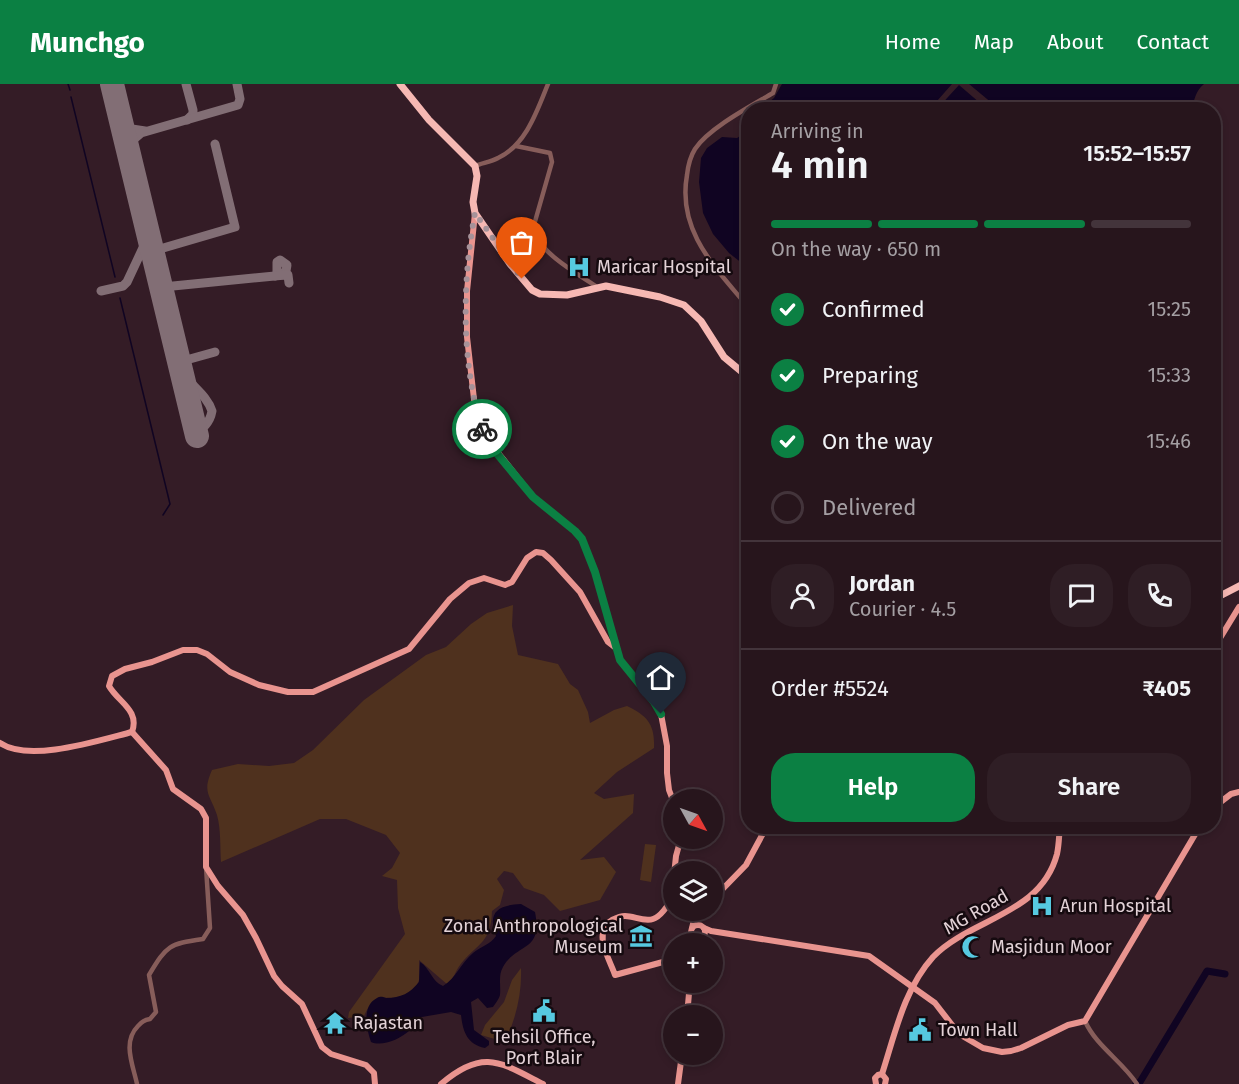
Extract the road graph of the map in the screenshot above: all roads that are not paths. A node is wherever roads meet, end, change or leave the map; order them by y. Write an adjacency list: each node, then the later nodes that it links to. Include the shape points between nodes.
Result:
1 (400, 84): 7 (highway)
2 (548, 84): 6 (street, via 536,114)
3 (776, 84): 4 (street, via 773,93)
4 (759, 102)
5 (741, 114): 10 (street, via 695,148 689,161 684,197 696,239)
6 (516, 146): 7 (street, via 497,159); 9 (street, via 550,153 552,162 532,232 564,266)
7 (475, 166): 8 (highway)
8 (475, 213): 9 (highway, via 532,290 567,295); 16 (main road, via 466,337 475,408 484,435 533,497 582,539)
9 (597, 287): 11 (highway, via 618,288 684,305 701,321 724,357)
10 (741, 299)
11 (741, 371)
12 (1239, 586): 13 (highway)
13 (1221, 595)
14 (1239, 607): 15 (main road)
15 (1221, 637)
16 (617, 649): 17 (main road, via 608,642 580,592 551,560 536,552 526,558 512,582 504,585 484,578 469,583 450,599 409,649 321,691 288,692 259,685 197,650 183,650 119,672 112,676 109,686 132,713); 19 (main road, via 620,660 661,714 668,746)
17 (132, 732): 18 (main road, via 73,747 30,752); 25 (main road, via 166,770 173,789 201,808 206,818)
18 (0, 743)
19 (669, 789)
20 (1239, 792): 21 (main road)
21 (1221, 802)
22 (763, 834): 26 (main road, via 746,866)
23 (1059, 834): 36 (main road, MG Road, via 1053,865 1036,889 1018,906 950,943 933,957)
24 (1195, 834): 37 (main road)
25 (206, 867): 42 (street, via 210,928 203,939 178,943 162,952 149,975 156,1012 131,1032 129,1049); 43 (main road, via 243,915 274,976 302,1004 322,1047 331,1054 366,1065 374,1073)
26 (723, 889)
27 (663, 911): 35 (main road, via 653,919 624,916 607,924 602,932 615,975)
28 (694, 921): 31 (main road)
29 (703, 921): 30 (main road)
30 (704, 927): 31 (main road, via 697,925); 32 (main road); 33 (main road)
31 (692, 931)
32 (705, 933)
33 (718, 933)
34 (723, 934): 36 (main road, via 869,956)
35 (663, 962)
36 (911, 986): 37 (main road, via 935,1004 959,1034 983,1048 1002,1052); 39 (main road, MG Road)
37 (1085, 1021): 40 (street, via 1095,1038)
38 (681, 1065): 46 (main road)
39 (882, 1074): 41 (main road); 47 (main road, MG Road, via 876,1076)
40 (1136, 1082)
41 (888, 1083)
42 (138, 1084)
43 (375, 1084)
44 (441, 1084): 45 (main road, via 470,1064 495,1062 512,1066)
45 (543, 1084)
46 (678, 1084)
47 (876, 1084)

